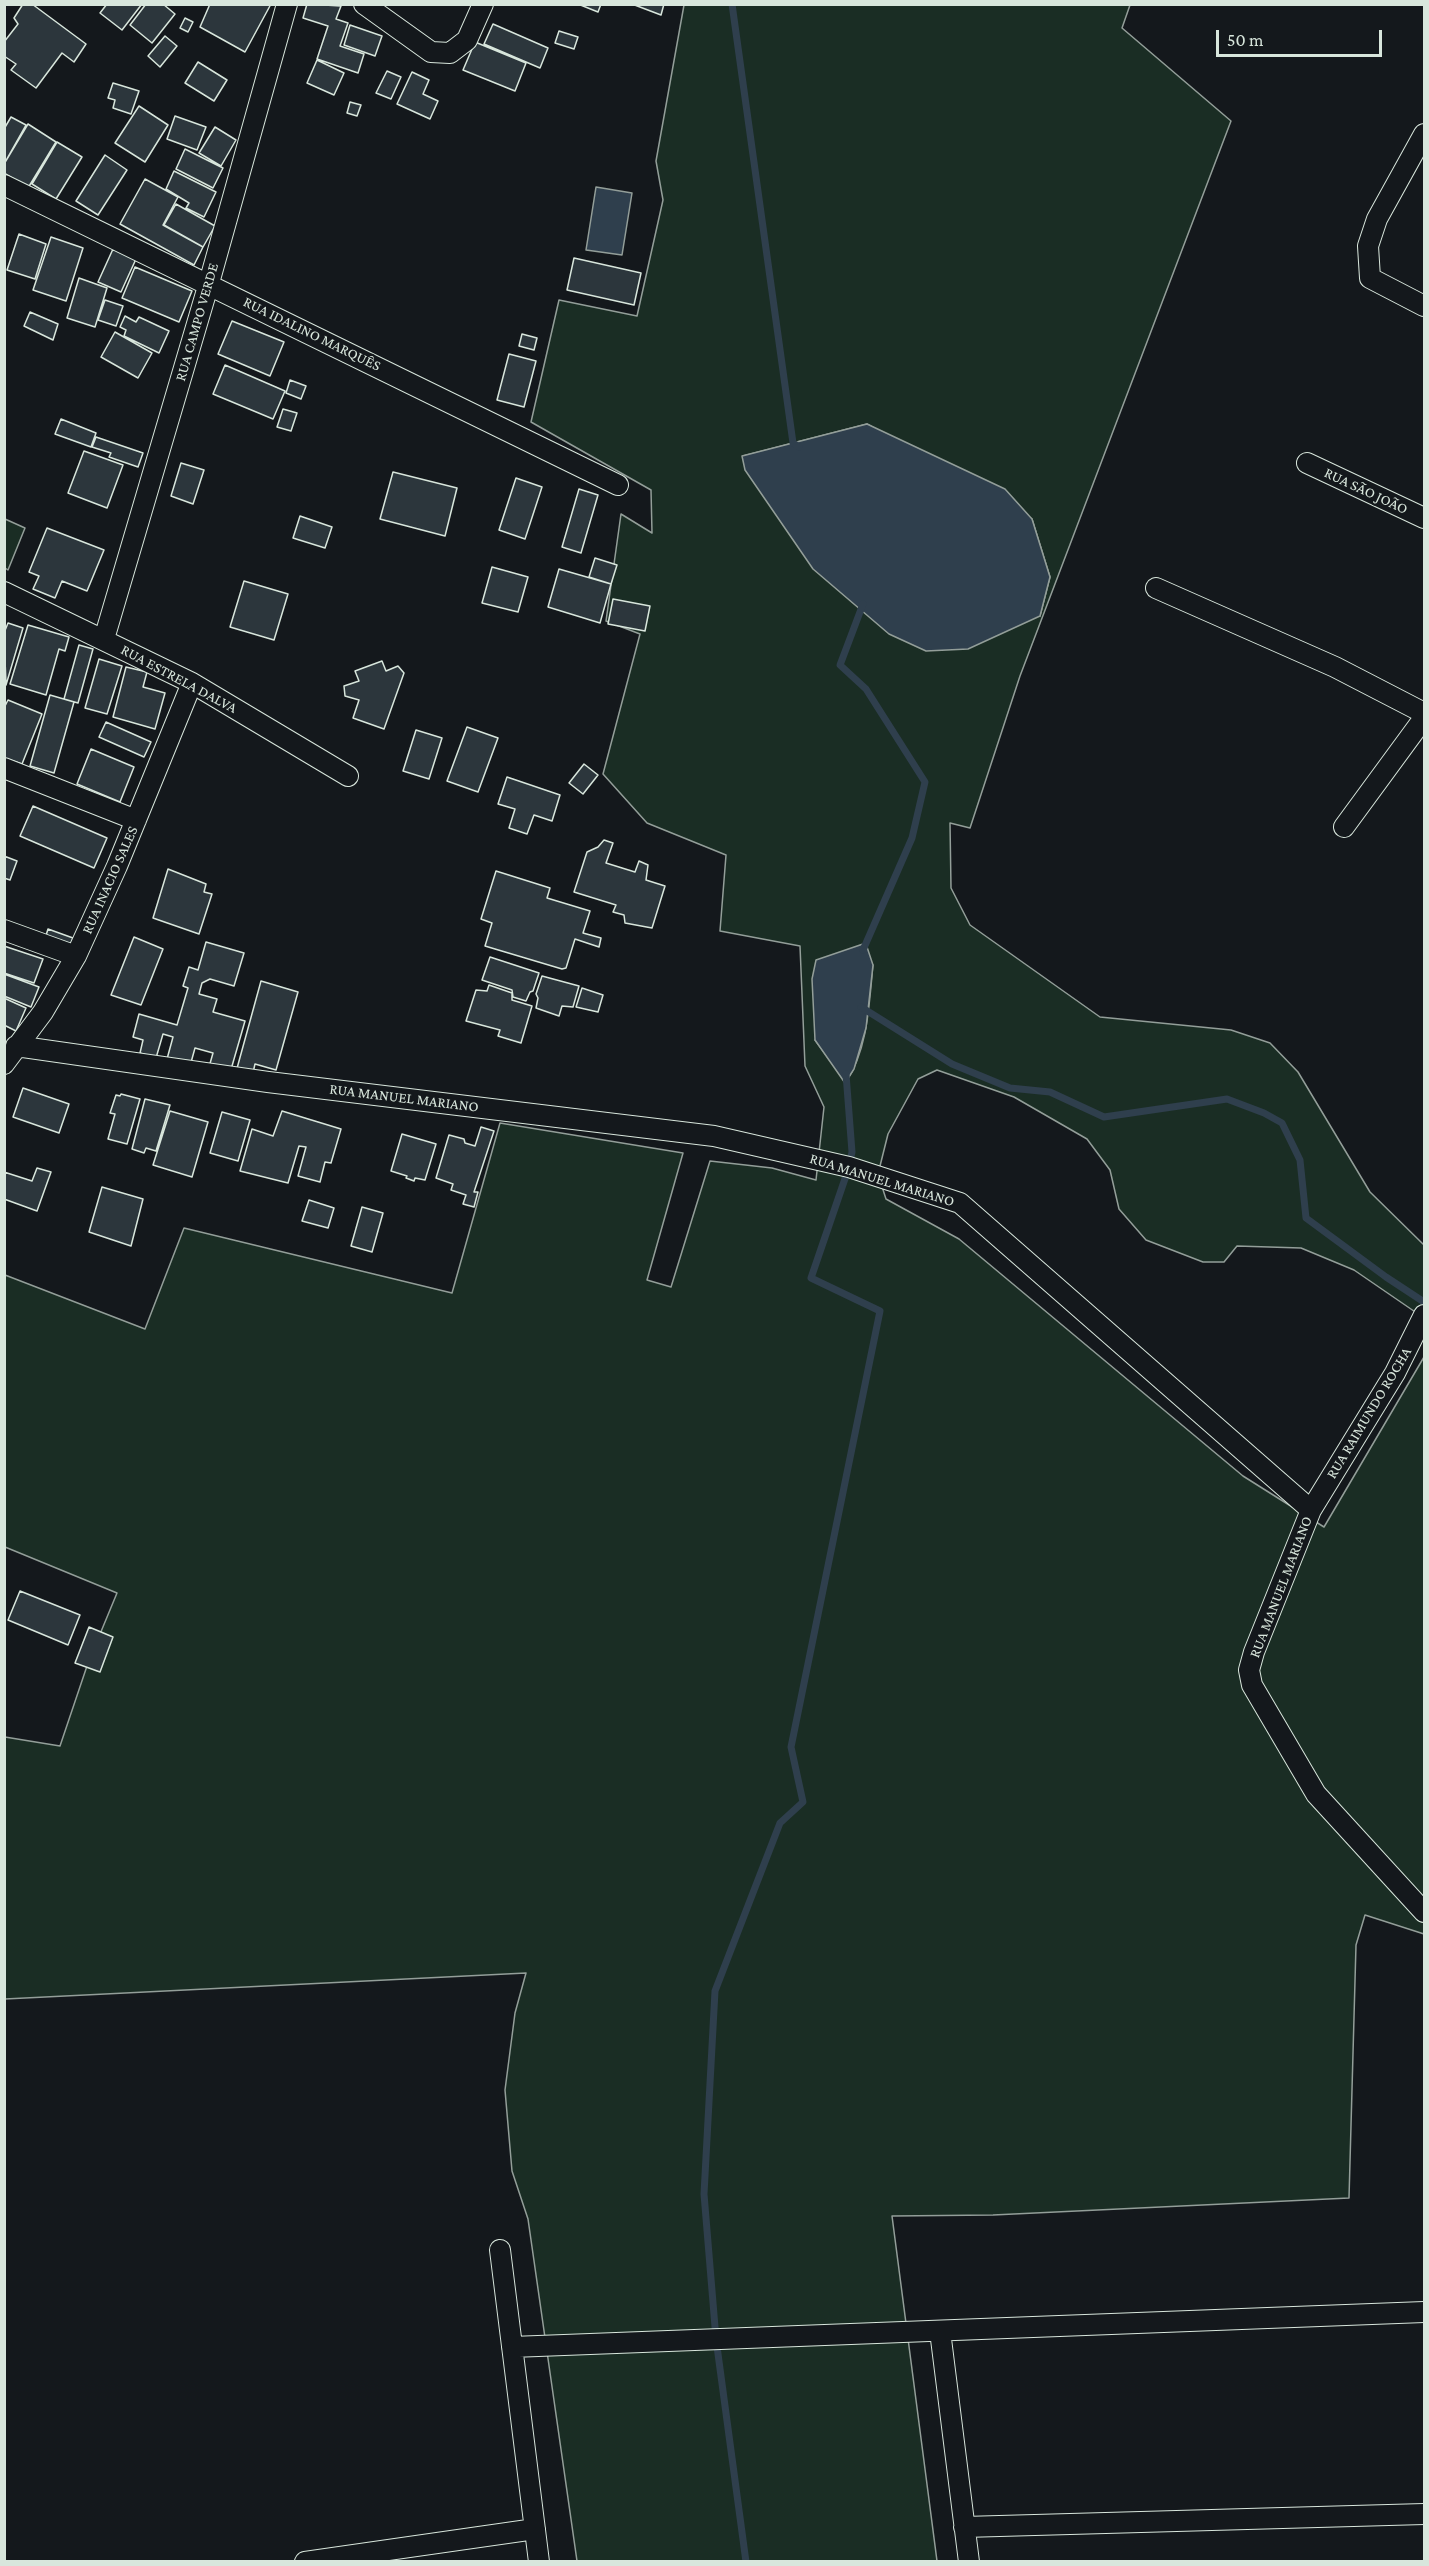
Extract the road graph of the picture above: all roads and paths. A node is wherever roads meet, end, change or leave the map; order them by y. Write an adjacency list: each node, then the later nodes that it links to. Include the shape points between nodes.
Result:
1 (287, 4): 6 (street, RUA CAMPO VERDE)
2 (364, 4): 3 (street, via 431,52 450,53 467,40)
3 (483, 4)
4 (1425, 134): 7 (street, via 1377,219 1368,246 1370,278)
5 (4, 185): 6 (street, RUA IDALINO MARQUÊS)
6 (209, 283): 9 (street, RUA IDALINO MARQUÊS); 13 (street, RUA CAMPO VERDE)
7 (1425, 306)
8 (1307, 463): 10 (street, RUA SÃO JOÃO)
9 (618, 485)
10 (1425, 518)
11 (1156, 588): 15 (street, via 1335,667)
12 (4, 592): 13 (street, RUA ESTRELA DALVA)
13 (104, 639): 14 (street, RUA ESTRELA DALVA)
14 (192, 683): 17 (street, RUA ESTRELA DALVA); 18 (street, RUA INACIO SALES)
15 (1425, 716): 19 (street)
16 (4, 768): 18 (street)
17 (348, 776)
18 (136, 820): 21 (street, RUA INACIO SALES)
19 (1344, 827)
20 (4, 930): 21 (street)
21 (76, 956): 22 (street, RUA INACIO SALES, via 43,1012)
22 (16, 1046): 23 (street, RUA INACIO SALES); 25 (street, RUA MANUEL MARIANO, via 268,1082 714,1136 849,1167 960,1203)
23 (4, 1064)
24 (1425, 1315): 25 (street, RUA RAIMUNDO ROCHA, via 1395,1373)
25 (1311, 1510): 26 (street, RUA MANUEL MARIANO, via 1254,1652 1249,1670 1252,1685 1316,1794)
26 (1425, 1912)
27 (500, 2250): 30 (street)
28 (1425, 2312): 29 (street)
29 (940, 2331): 30 (street); 32 (street)
30 (512, 2347): 33 (street)
31 (1425, 2514): 32 (street)
32 (964, 2527): 36 (street)
33 (535, 2529): 34 (street); 35 (street)
34 (305, 2562)
35 (539, 2562)
36 (969, 2562)

